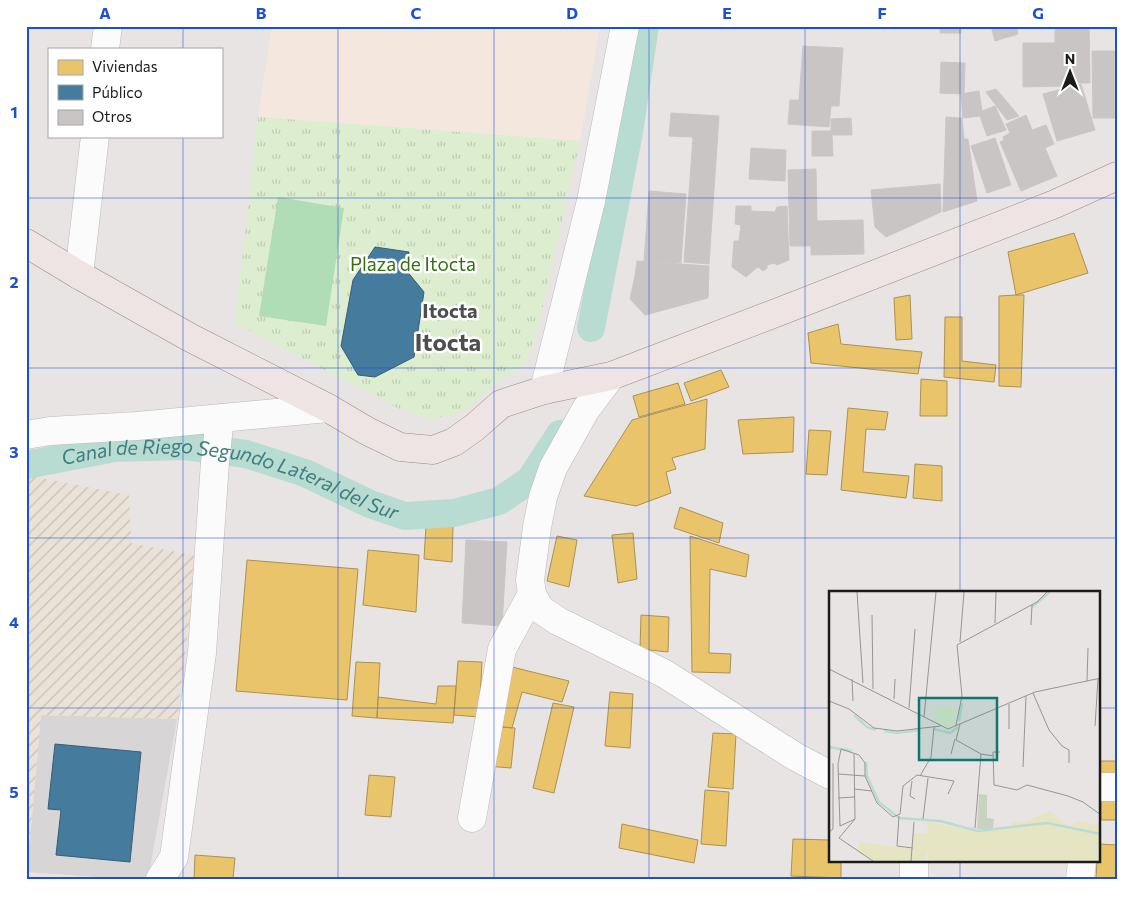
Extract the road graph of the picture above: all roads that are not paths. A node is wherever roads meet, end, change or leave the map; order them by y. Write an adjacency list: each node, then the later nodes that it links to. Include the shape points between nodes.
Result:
1 (108, 26): 3 (street)
2 (625, 26): 9 (street, via 591,201)
3 (105, 48)
4 (95, 138): 7 (street)
5 (1117, 176): 8 (main road, via 1046,207)
6 (26, 243): 7 (main road)
7 (79, 275): 10 (main road, via 189,337)
8 (611, 376): 9 (main road); 13 (street, via 586,409 553,468 537,527 530,580)
9 (544, 390): 10 (main road, via 501,404 454,442 433,450 400,447)
10 (328, 408): 11 (street)
11 (219, 426): 12 (street, via 137,426); 20 (street, via 202,652 174,857)
12 (26, 435)
13 (532, 594): 14 (street, via 540,609 558,621 665,674); 17 (street, via 502,648)
14 (829, 775)
15 (1100, 787): 16 (street)
16 (1117, 787)
17 (472, 818)
18 (914, 862): 21 (street)
19 (1082, 862): 22 (street)
20 (160, 879)
21 (914, 879)
22 (1080, 879)

